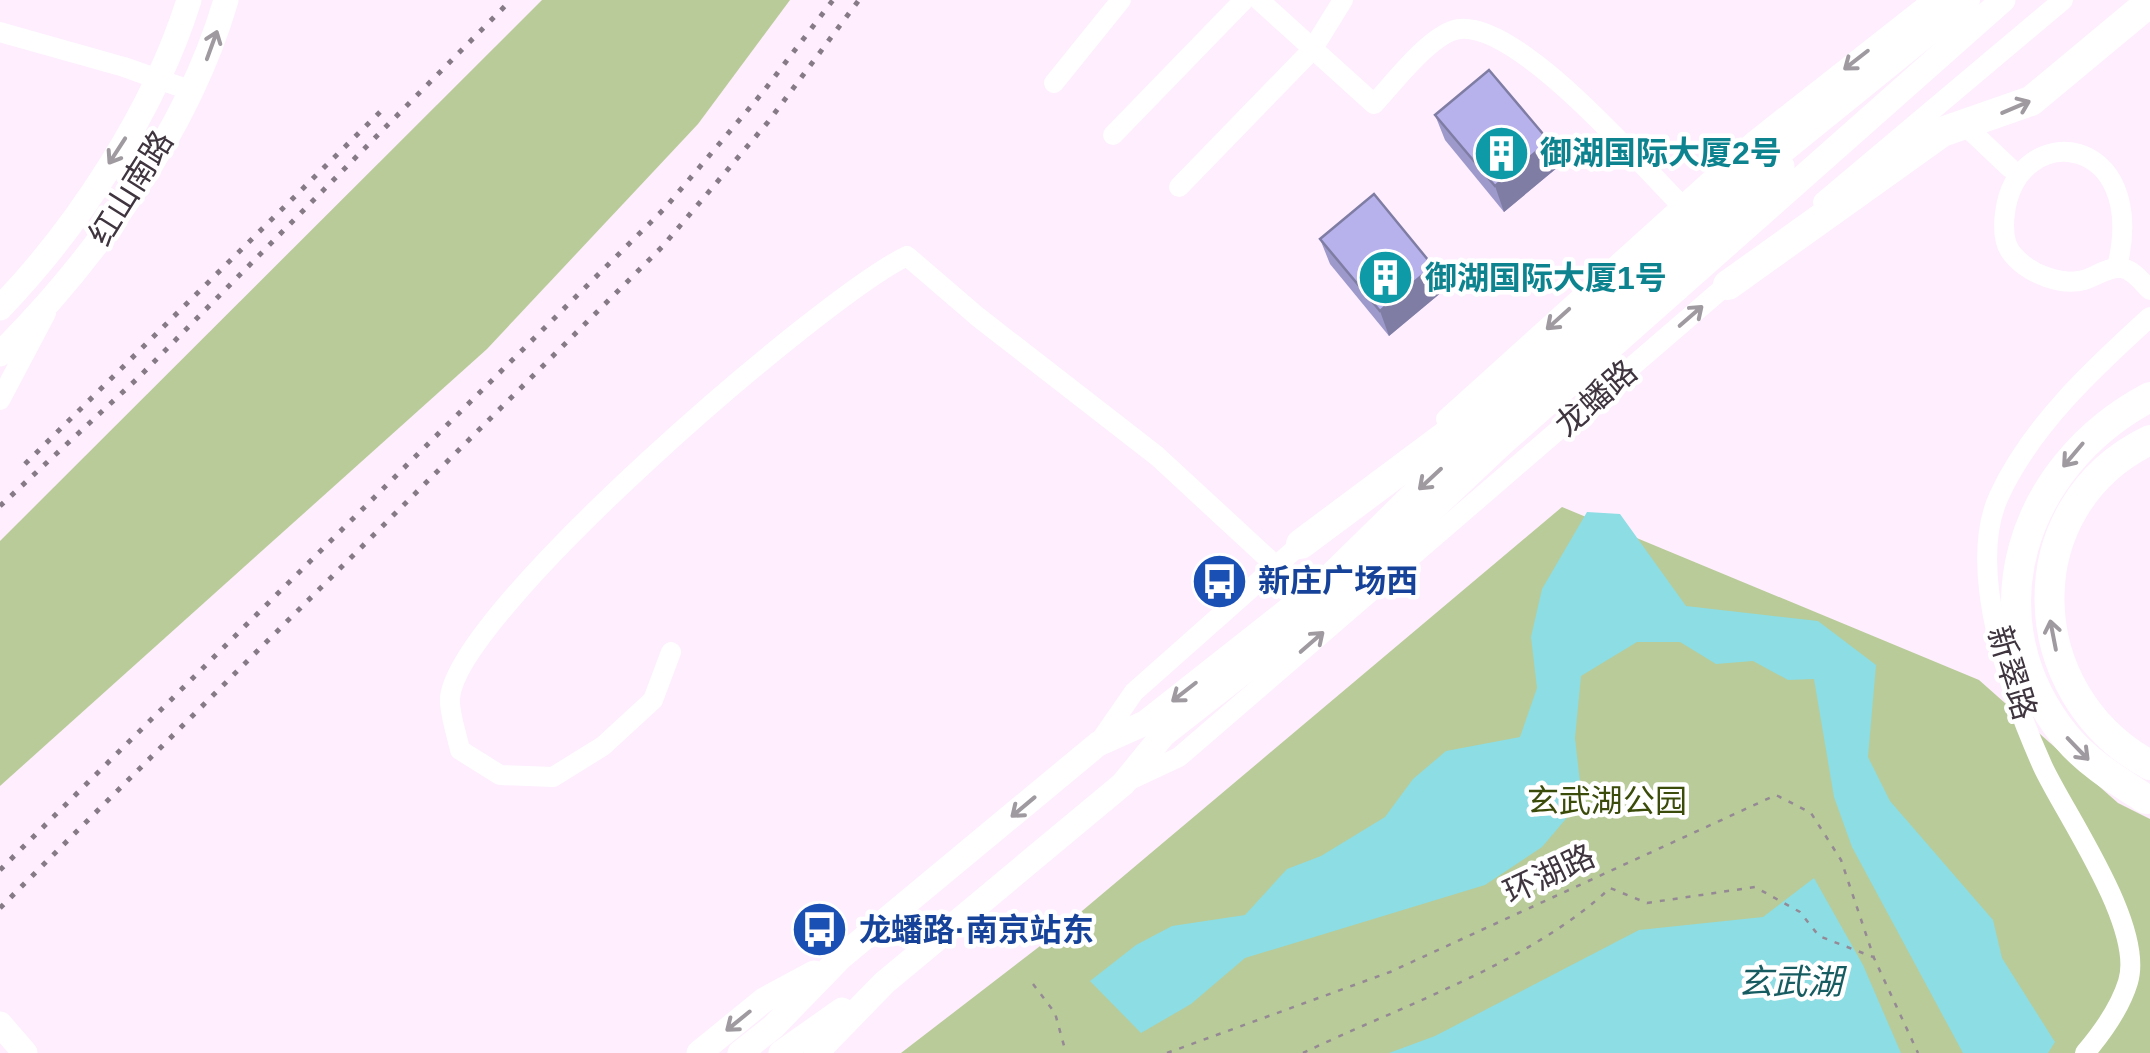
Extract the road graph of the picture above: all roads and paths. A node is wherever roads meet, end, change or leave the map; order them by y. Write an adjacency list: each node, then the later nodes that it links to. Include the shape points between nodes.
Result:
1 (189, 0): 14 (main road, 红山南路)
2 (226, 0): 16 (main road, 红山南路, one-way to 2)
3 (1121, 0): 15 (street)
4 (1244, 0): 18 (street)
5 (1259, 0): 13 (street)
6 (1343, 0): 13 (street)
7 (1933, 0): 21 (street, 龙蟠路, one-way to 21)
8 (1967, 0): 32 (highway, via 1686,227 1490,404); 35 (main road, 龙蟠路, one-way to 35)
9 (2003, 0): 35 (main road, 龙蟠路, via 1339,597)
10 (2062, 0): 23 (street, 龙蟠路)
11 (2150, 2): 23 (highway, one-way to 11, via 1942,132 2031,101)
12 (0, 32): 14 (street)
13 (1312, 50): 20 (street); 21 (street, via 1374,104 1422,52 1457,29 1494,34 1555,80)
14 (159, 78): 16 (street); 26 (main road, 红山南路, one-way to 26, via 40,268)
15 (1054, 83)
16 (192, 91): 25 (main road, 红山南路, via 96,247)
17 (1972, 132): 19 (street)
18 (1114, 135)
19 (2010, 168)
20 (1179, 188)
21 (1682, 206): 32 (street, 龙蟠路, one-way to 32)
22 (2117, 267): 22 (street, via 2137,218 2138,198 2125,170 2089,153 2050,157 2026,168 2006,199 2005,242 2012,255 2063,281); 24 (street)
23 (1728, 285): 38 (street, 龙蟠路, one-way to 23, via 1178,756)
24 (2150, 290)
25 (51, 303): 28 (main road, 红山南路); 30 (street)
26 (0, 308)
27 (2150, 317): 52 (street, 新翠路, via 2039,430 1998,498 1989,545 2005,669 2044,768 2091,850 2123,925 2130,980)
28 (0, 354)
29 (2150, 397): 39 (highway, one-way to 39, via 2097,430 2064,464 2026,536 2016,588 2021,645 2044,707 2094,765)
30 (0, 400)
31 (2150, 440): 37 (highway, one-way to 31, via 2082,705 2050,628 2050,578 2073,512 2101,472)
32 (1301, 544): 33 (street, 龙蟠路)
33 (1276, 566): 34 (street, via 1186,481 907,256 768,356 645,464 520,588 450,696 460,750 500,775 554,777 603,746 653,700); 36 (street, 龙蟠路, via 1134,692)
34 (671, 652)
35 (1154, 729): 36 (main road, 龙蟠路); 38 (main road, 龙蟠路)
36 (1098, 744): 40 (main road, 龙蟠路, one-way to 40)
37 (2150, 765)
38 (1122, 784): 44 (main road, 龙蟠路, via 884,983)
39 (2146, 799)
40 (840, 958): 44 (main road, 龙蟠路); 46 (main road, 龙蟠路, one-way to 46, via 764,1000)
41 (1874, 958): 49 (path, 环湖路, via 1841,860 1810,813 1776,794 1390,972); 50 (path, via 1819,936 1800,912 1754,888 1647,902 1610,888 1519,954); 51 (path, 环湖路)
42 (1033, 984): 48 (path, via 1054,1013)
43 (0, 1024): 45 (main road)
44 (790, 1044): 47 (main road, 龙蟠路)
45 (25, 1053)
46 (699, 1053)
47 (740, 1053)
48 (1066, 1053)
49 (1167, 1053)
50 (1303, 1053)
51 (1918, 1053)
52 (2085, 1053)

